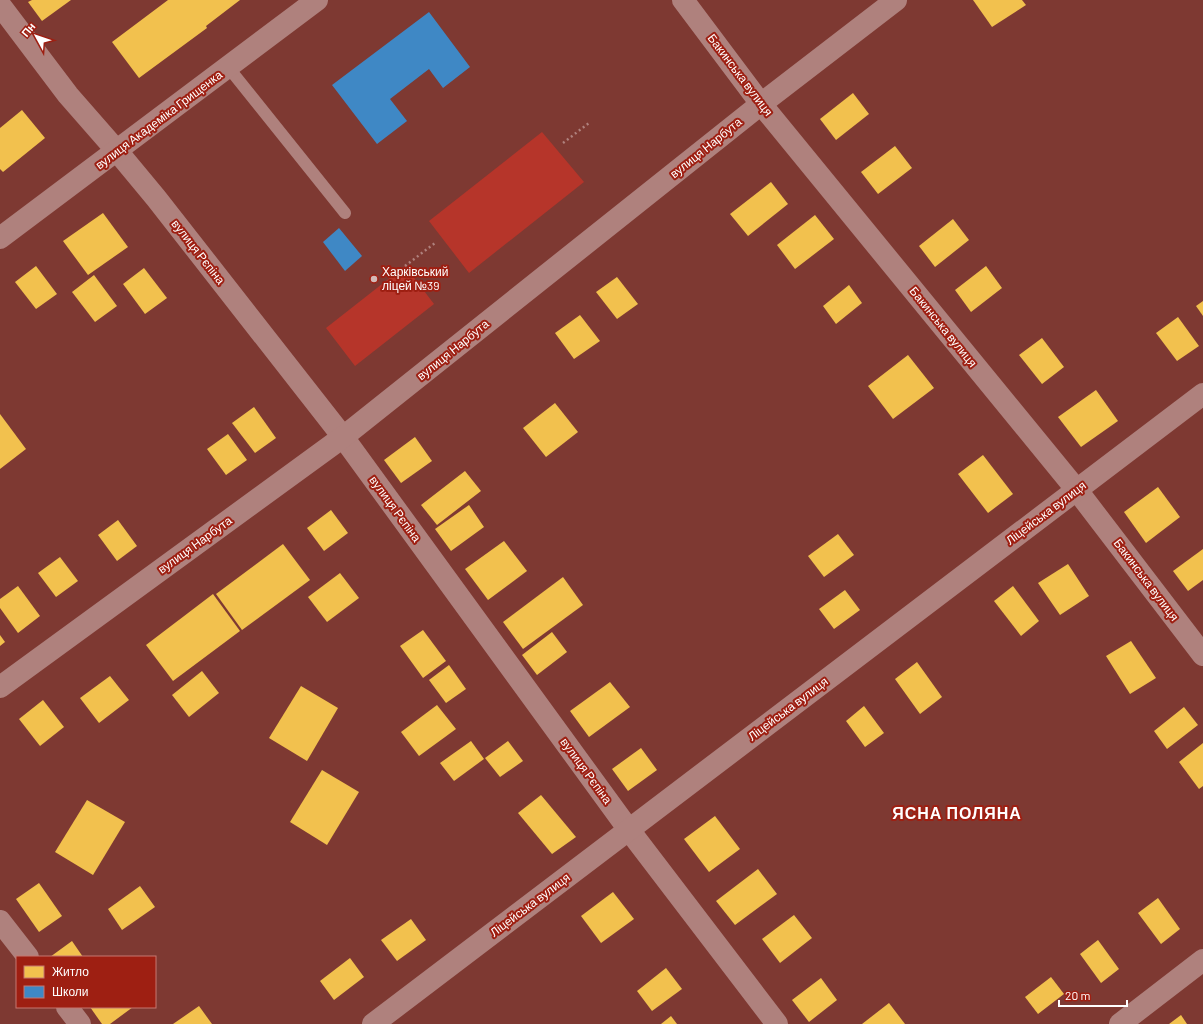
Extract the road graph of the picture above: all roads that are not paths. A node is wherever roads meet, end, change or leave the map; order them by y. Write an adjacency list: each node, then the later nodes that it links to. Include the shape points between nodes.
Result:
1 (317, 0): 5 (street, вулиця Академіка Грищенка)
2 (683, 0): 6 (street, Бакинська вулиця)
3 (896, 0): 6 (street, вулиця Нарбута)
4 (0, 5): 7 (street, вулиця Рєпіна, via 68,95)
5 (228, 67): 7 (street, вулиця Академіка Грищенка); 8 (lane)
6 (761, 104): 11 (street, вулиця Нарбута); 12 (street, Бакинська вулиця)
7 (117, 151): 9 (street, вулиця Академіка Грищенка); 11 (street, вулиця Рєпіна)
8 (345, 213)
9 (0, 238)
10 (1203, 394): 12 (street, Ліцейська вулиця)
11 (343, 437): 14 (street, вулиця Нарбута); 15 (street, вулиця Рєпіна)
12 (1076, 489): 13 (street, Бакинська вулиця); 15 (street, Ліцейська вулиця)
13 (1203, 655)
14 (0, 687)
15 (629, 830): 21 (street, Ліцейська вулиця); 22 (street, вулиця Рєпіна)
16 (0, 921): 17 (street)
17 (27, 956)
18 (1203, 960): 23 (street)
19 (68, 1008): 20 (street)
20 (80, 1024)
21 (373, 1024)
22 (777, 1024)
23 (1120, 1024)

